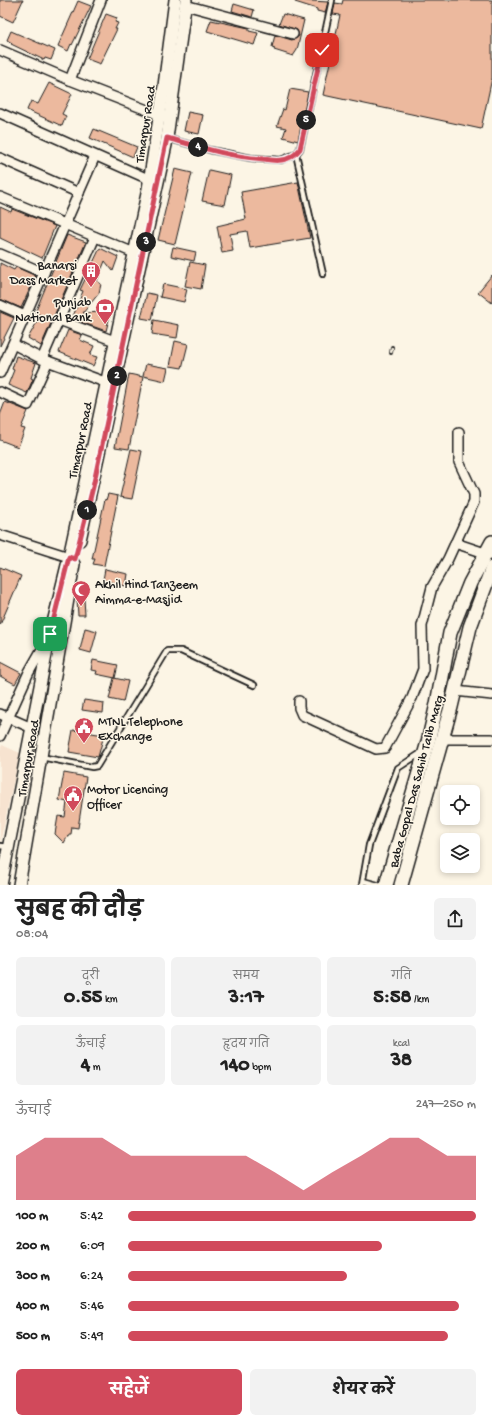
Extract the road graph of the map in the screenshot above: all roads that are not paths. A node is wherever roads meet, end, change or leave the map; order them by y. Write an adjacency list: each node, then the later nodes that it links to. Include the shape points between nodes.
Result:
1 (101, 0): 7 (street)
2 (175, 0): 9 (street, Timarpur Road)
3 (332, 0): 11 (lane, via 300,149)
4 (186, 2): 5 (street); 9 (street, Timarpur Road)
5 (293, 34)
6 (0, 50): 7 (street)
7 (70, 80): 9 (street)
8 (0, 113): 12 (street)
9 (165, 117): 10 (street, Timarpur Road)
10 (162, 137): 11 (lane, via 251,158 281,160); 14 (street, Timarpur Road)
11 (296, 154): 22 (lane)
12 (95, 156): 14 (street); 15 (street)
13 (0, 158): 15 (street)
14 (154, 181): 20 (street, Timarpur Road)
15 (79, 193): 17 (street)
16 (0, 197): 17 (street)
17 (65, 225): 18 (street); 21 (street)
18 (95, 237): 20 (street); 25 (street)
19 (0, 254): 21 (street)
20 (138, 255): 26 (street, Timarpur Road)
21 (44, 273): 24 (street)
22 (323, 274)
23 (0, 305): 24 (street)
24 (25, 316): 27 (street)
25 (59, 320): 26 (street); 29 (street)
26 (119, 343): 31 (street, Timarpur Road)
27 (12, 344): 28 (street); 29 (street)
28 (2, 360): 30 (street)
29 (45, 360): 31 (street); 32 (street, via 28,405)
30 (0, 373)
31 (110, 384): 37 (street, Timarpur Road)
32 (0, 392)
33 (459, 432): 35 (street, via 459,462 475,498)
34 (0, 535): 37 (street)
35 (456, 543): 36 (street); 44 (street, via 432,587 422,626 423,669 412,698 385,748 376,749 302,715)
36 (490, 550): 50 (main road, Baba Gopal Das Sahib Talib Marg, via 470,583 450,633)
37 (72, 558): 39 (street, Timarpur Road); 40 (street, Timarpur Road)
38 (492, 568): 42 (main road, Baba Gopal Das Sahib Talib Marg, via 470,627)
39 (50, 634): 40 (street); 45 (street); 46 (street, Timarpur Road)
40 (62, 637): 51 (street, Timarpur Road)
41 (254, 685): 51 (lane, via 181,651 167,651 96,766)
42 (455, 691): 43 (street); 48 (main road, Baba Gopal Das Sahib Talib Marg)
43 (492, 696)
44 (299, 701)
45 (4, 716): 46 (street); 47 (street)
46 (32, 728): 52 (street, Timarpur Road)
47 (0, 736)
48 (443, 739): 49 (street); 58 (main road, Baba Gopal Das Sahib Talib Marg)
49 (492, 739)
50 (425, 751): 53 (lane, via 398,768 369,845); 57 (main road, Baba Gopal Das Sahib Talib Marg)
51 (41, 757): 55 (street, Timarpur Road)
52 (4, 846): 54 (street, Timarpur Road)
53 (363, 883): 56 (lane)
54 (1, 885)
55 (19, 885)
56 (378, 885)
57 (386, 885)
58 (401, 885)

